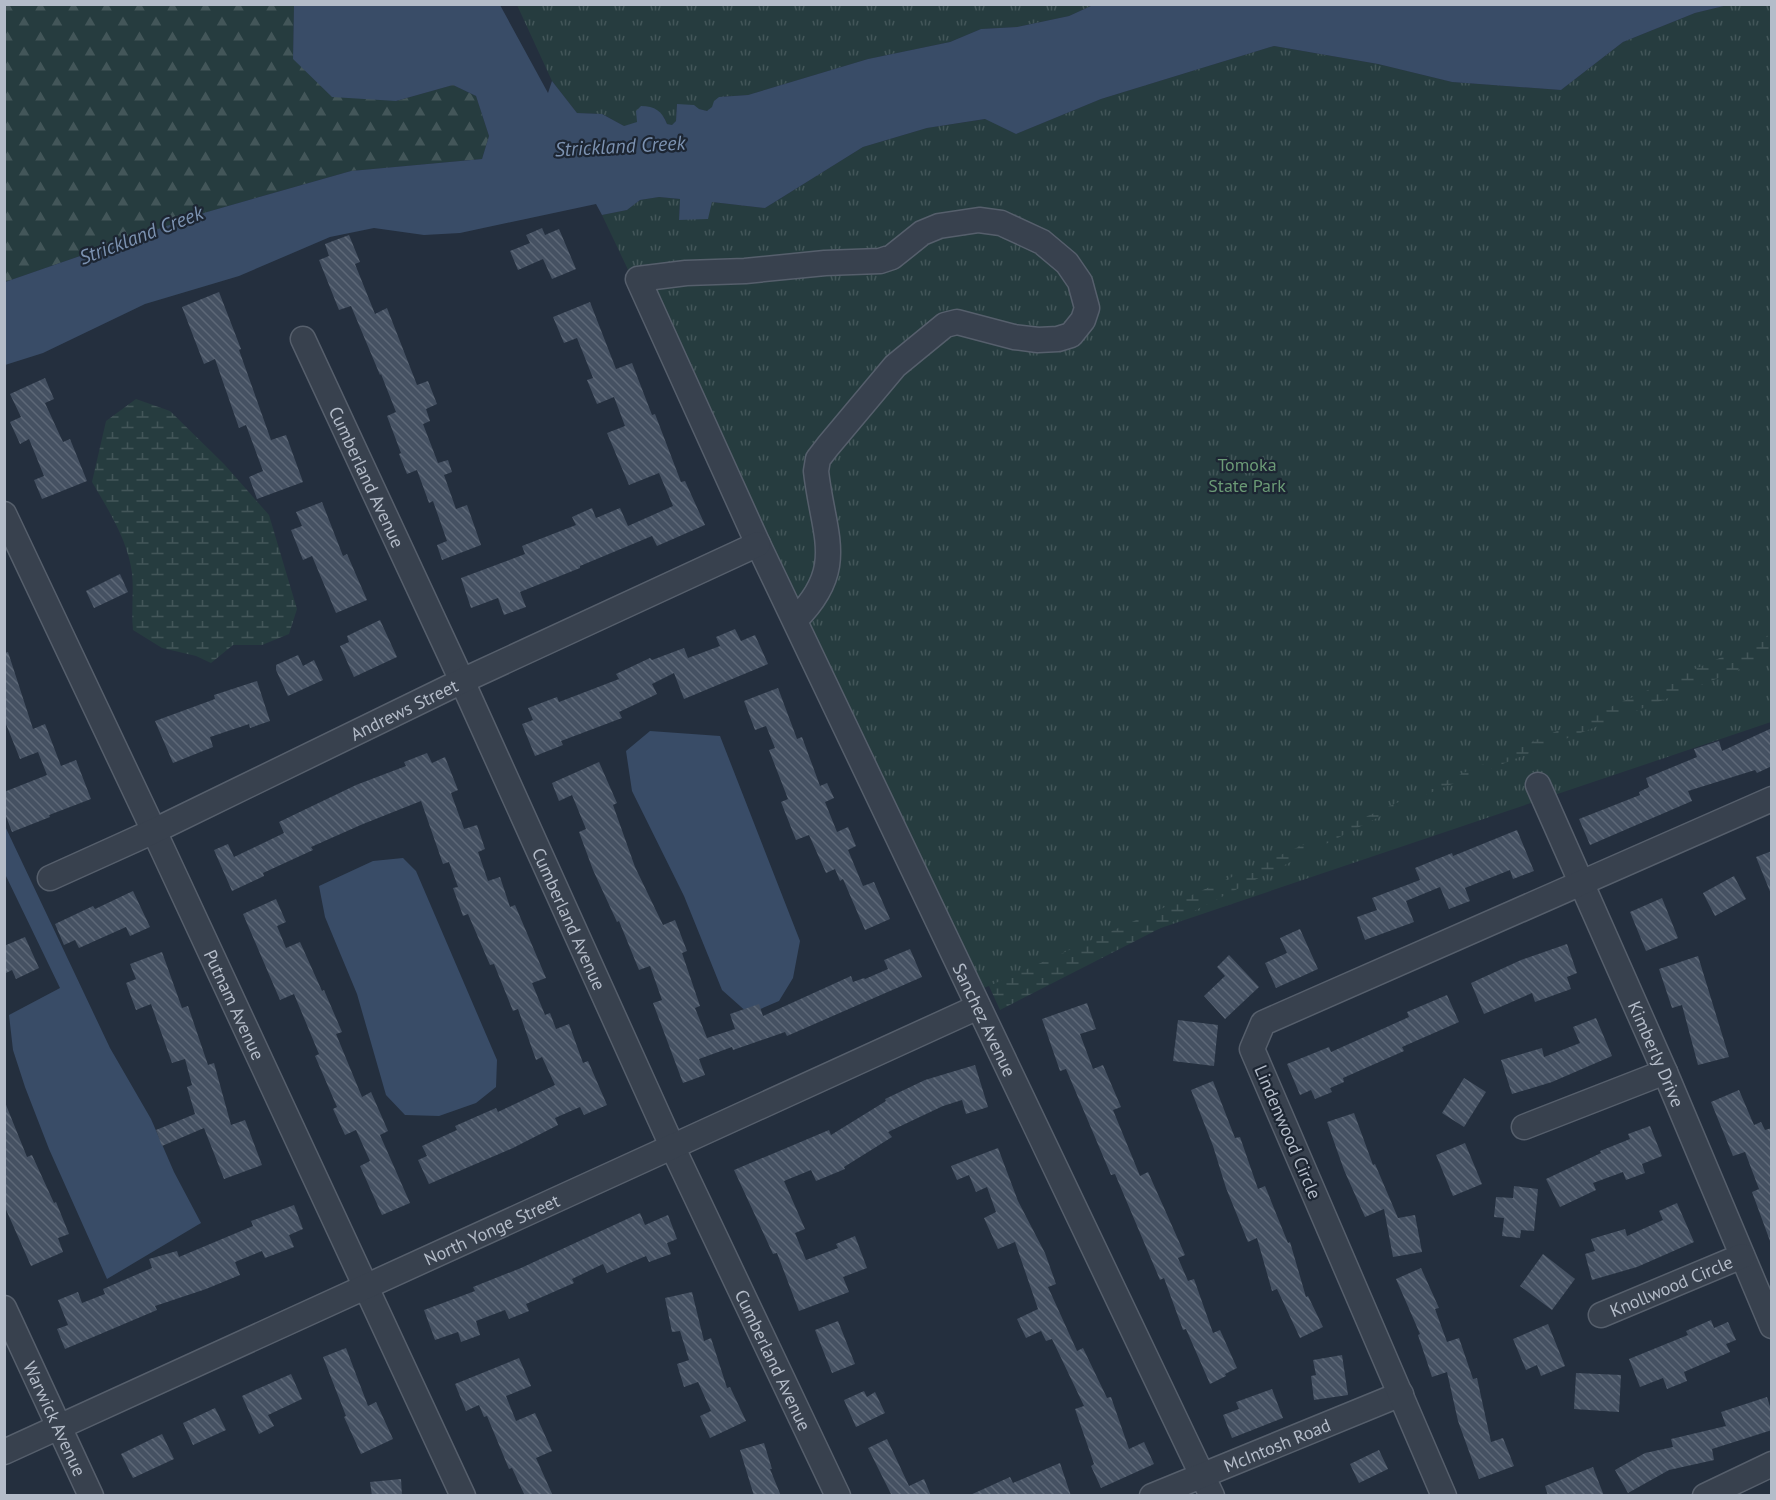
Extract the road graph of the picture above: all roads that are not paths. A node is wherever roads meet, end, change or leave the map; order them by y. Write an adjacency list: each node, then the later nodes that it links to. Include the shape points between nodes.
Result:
1 (303, 339): 5 (street, Cumberland Avenue)
2 (4, 514): 8 (street, Putnam Avenue)
3 (758, 544): 4 (street, Sanchez Avenue); 4 (street, Sanchez Avenue, via 638,279 880,261 892,257 922,233 955,222 979,220 1000,223 1041,242 1067,263 1080,282 1087,308 1071,335 1038,340 957,322 945,325 895,366 818,459 816,471 828,541 828,565 817,595); 5 (street, Andrews Street)
4 (795, 620): 11 (street, Sanchez Avenue)
5 (462, 681): 8 (street, Andrews Street); 14 (street, Cumberland Avenue)
6 (1538, 785): 10 (street, Kimberly Drive)
7 (1772, 799): 10 (street, Lindenwood Circle)
8 (154, 831): 9 (street, Andrews Street); 16 (street, Putnam Avenue)
9 (50, 878)
10 (1581, 882): 12 (street, Kimberly Drive); 20 (street, Lindenwood Circle, via 1263,1023 1252,1049)
11 (978, 1007): 14 (street, North Yonge Street); 24 (street, Sanchez Avenue)
12 (1665, 1072): 13 (street); 15 (street, Kimberly Drive)
13 (1524, 1127)
14 (672, 1146): 16 (street, North Yonge Street); 27 (street, Cumberland Avenue)
15 (1742, 1256): 18 (street, Knollwood Circle); 19 (street, Kimberly Drive)
16 (365, 1287): 21 (street, North Yonge Street); 26 (street, Putnam Avenue)
17 (4, 1308): 21 (street, Warwick Avenue)
18 (1601, 1315)
19 (1772, 1326)
20 (1401, 1394): 24 (street, McIntosh Road); 30 (street, Lindenwood Circle)
21 (59, 1427): 22 (street, North Yonge Street); 25 (street, Warwick Avenue)
22 (4, 1452)
23 (1772, 1464): 31 (street)
24 (1202, 1474): 28 (street, McIntosh Road); 29 (street, Sanchez Avenue)
25 (91, 1496)
26 (463, 1496)
27 (838, 1496)
28 (1152, 1496)
29 (1212, 1496)
30 (1444, 1496)
31 (1705, 1496)

